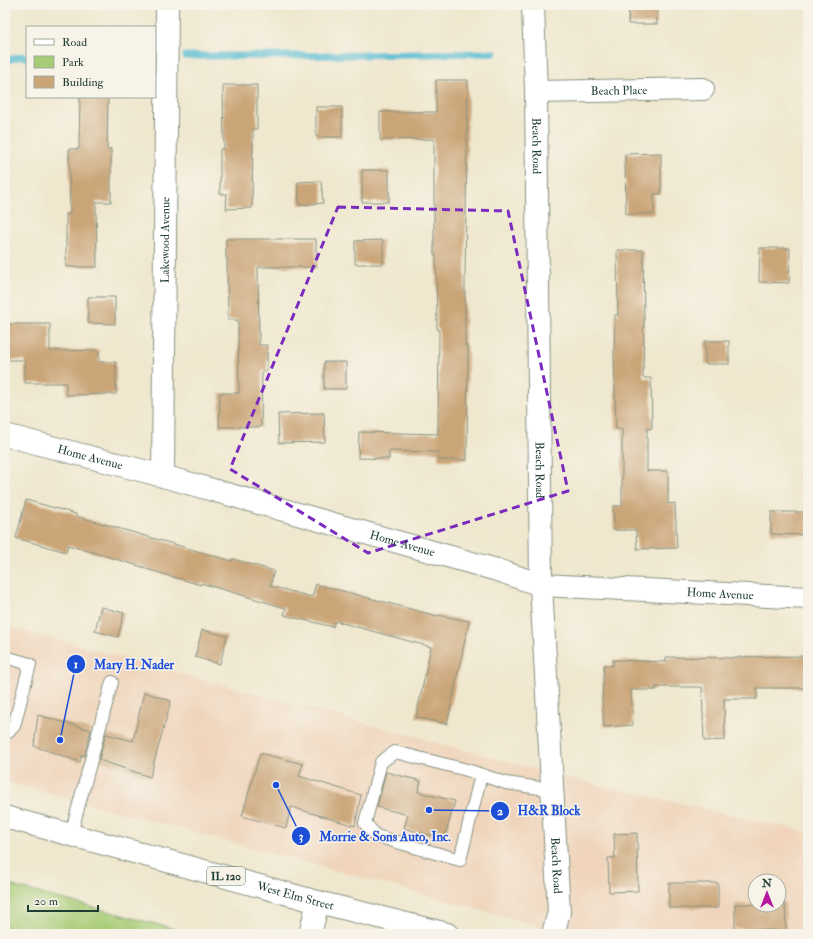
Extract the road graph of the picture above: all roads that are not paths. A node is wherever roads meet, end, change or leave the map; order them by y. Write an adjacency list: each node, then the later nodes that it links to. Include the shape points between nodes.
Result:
1 (166, 5): 6 (street, Lakewood Avenue)
2 (533, 5): 4 (street, Beach Road)
3 (703, 89): 4 (street, Beach Place)
4 (536, 92): 7 (street, Beach Road)
5 (5, 434): 6 (street, Home Avenue)
6 (163, 476): 7 (street, Home Avenue, via 489,567)
7 (541, 585): 8 (street, Home Avenue); 13 (street, Beach Road)
8 (808, 598)
9 (5, 657): 11 (lane, via 30,664 14,726)
10 (112, 682): 15 (lane)
11 (5, 734)
12 (481, 775): 12 (lane, via 460,860 376,836 365,823 380,762 395,752); 13 (lane, via 506,783)
13 (553, 790): 19 (street, Beach Road, via 559,912)
14 (5, 817): 15 (street, West Elm Street / IL 120)
15 (71, 834): 16 (street, West Elm Street / IL 120)
16 (318, 902): 17 (street); 18 (street, West Elm Street / IL 120)
17 (310, 934)
18 (447, 934)
19 (553, 934)

